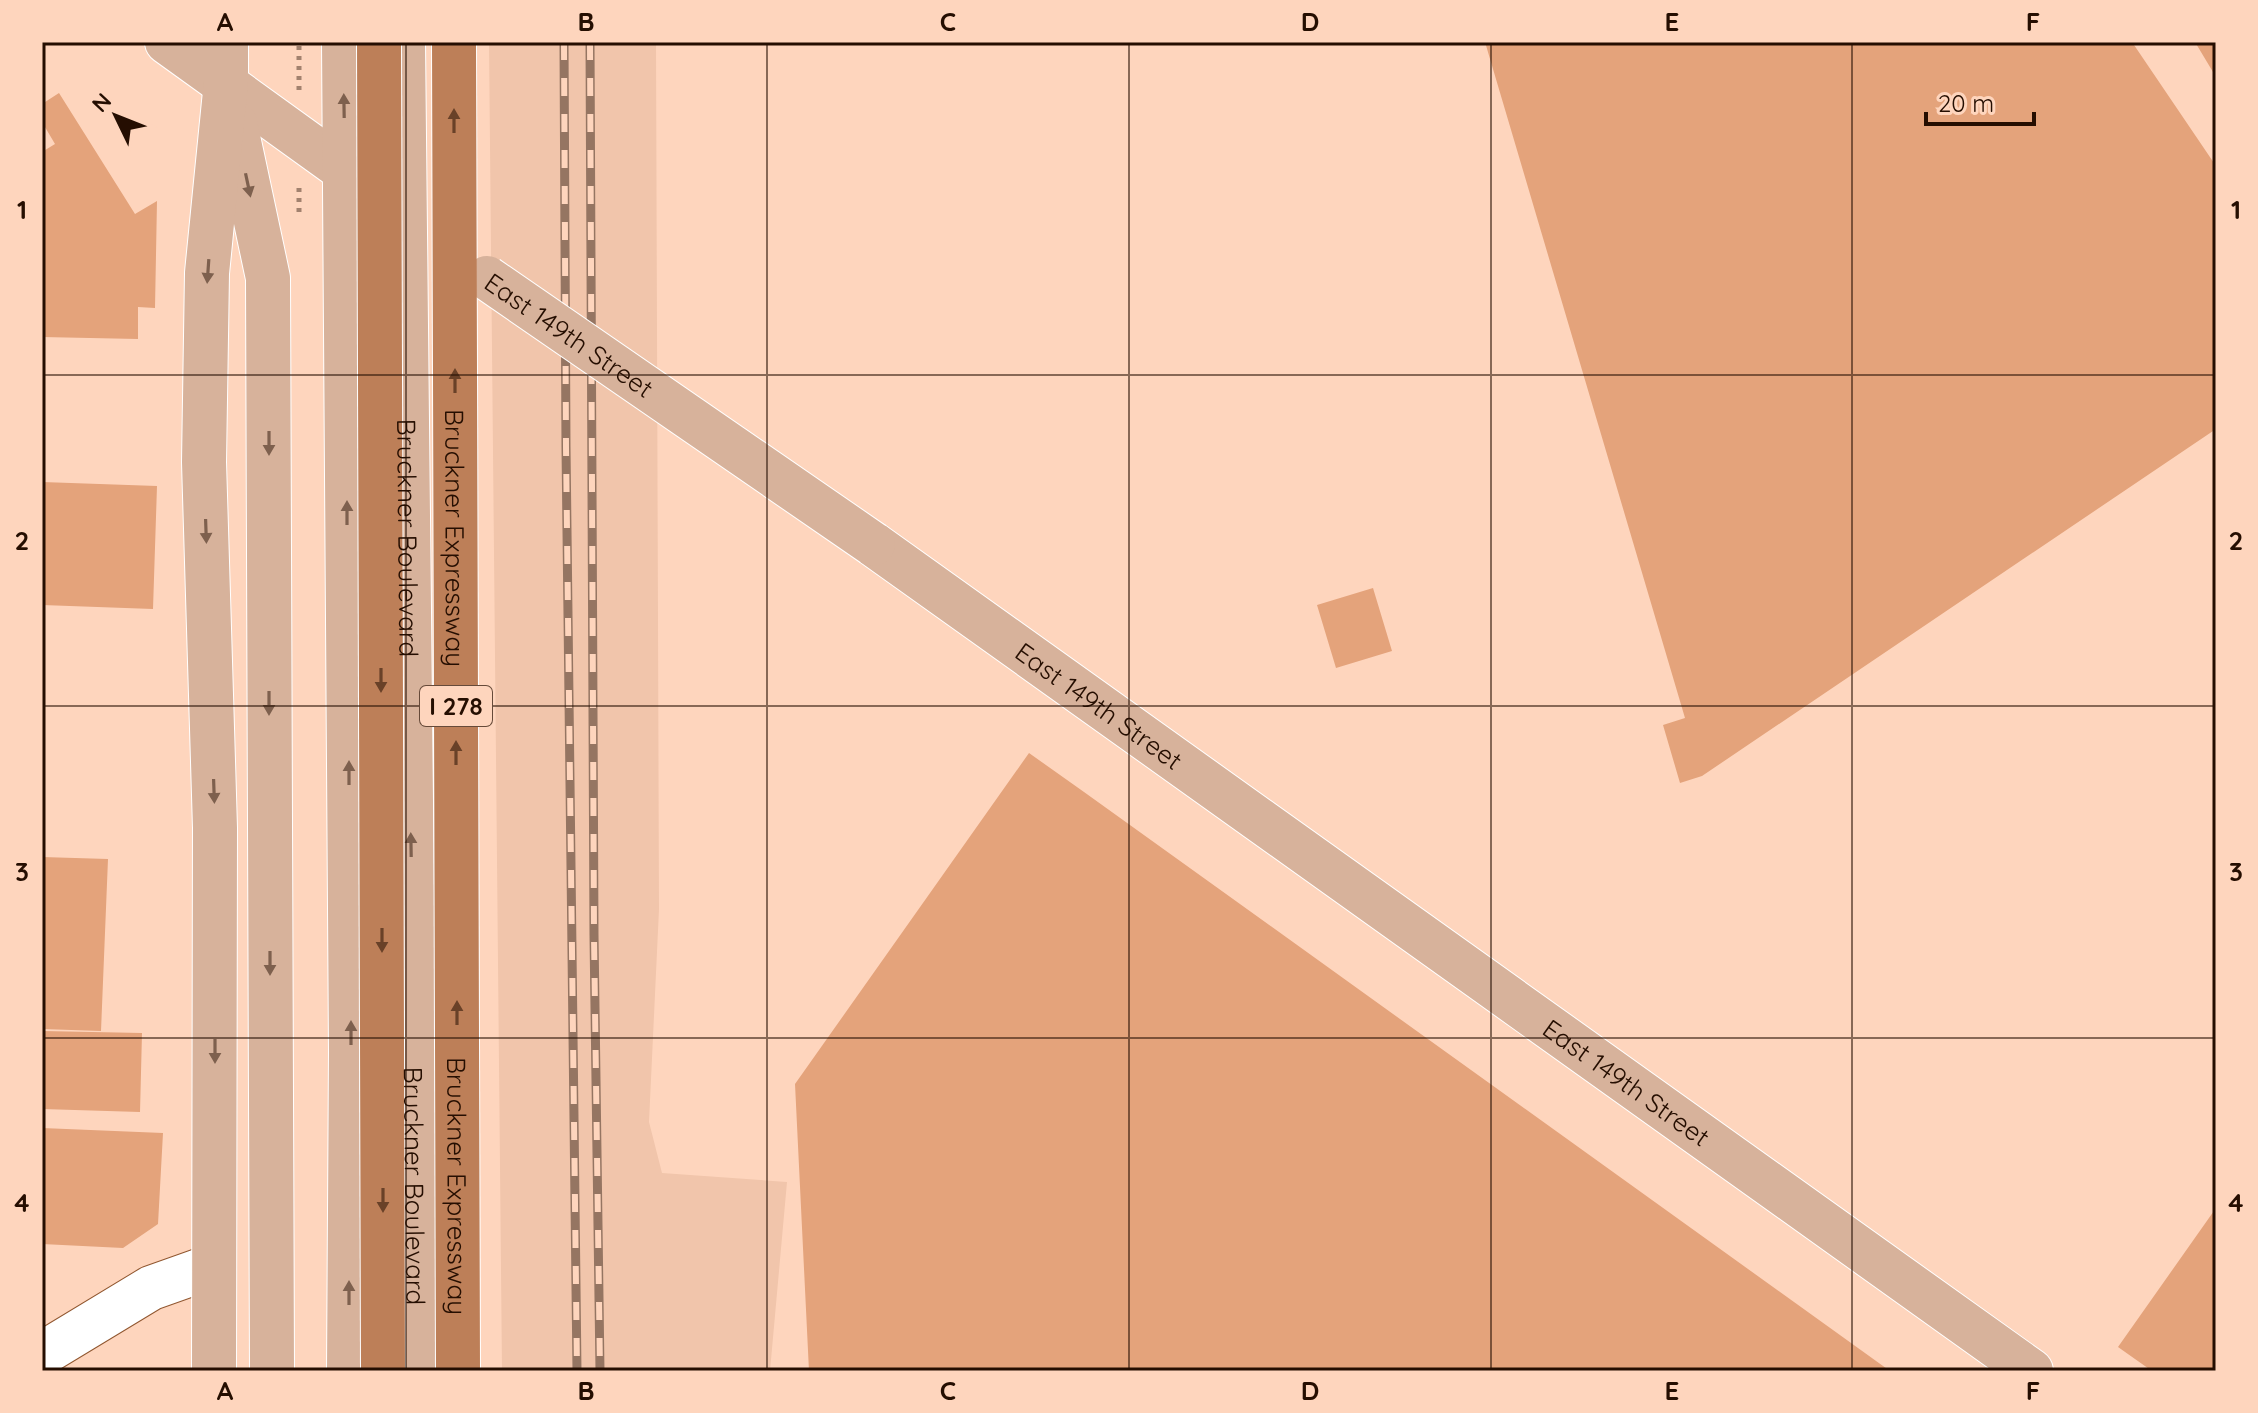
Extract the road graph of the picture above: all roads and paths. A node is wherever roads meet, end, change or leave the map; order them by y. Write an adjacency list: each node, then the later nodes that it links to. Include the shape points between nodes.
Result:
1 (167, 42): 8 (main road, East 149th Street)
2 (299, 42): 7 (path)
3 (344, 42): 9 (main road, one-way to 3)
4 (379, 42): 16 (highway, one-way to 16, bridge)
5 (403, 42): 10 (main road, Bruckner Boulevard)
6 (454, 42): 18 (highway, Bruckner Expressway / I 278, one-way to 6, bridge)
7 (299, 52)
8 (226, 62): 9 (main road, East 149th Street); 11 (main road, one-way to 11, via 207,273 204,462 215,828); 14 (main road, one-way to 14, via 268,278)
9 (345, 170): 10 (main road, East 149th Street); 15 (main road, one-way to 9)
10 (404, 213): 17 (main road, Bruckner Boulevard, one-way to 10); 19 (main road, East 149th Street, bridge, via 487,278 873,544)
11 (213, 1266): 12 (street, via 151,1288); 13 (main road)
12 (42, 1354)
13 (214, 1371)
14 (272, 1371)
15 (349, 1371)
16 (383, 1371)
17 (417, 1371)
18 (458, 1371)
19 (2031, 1371)

